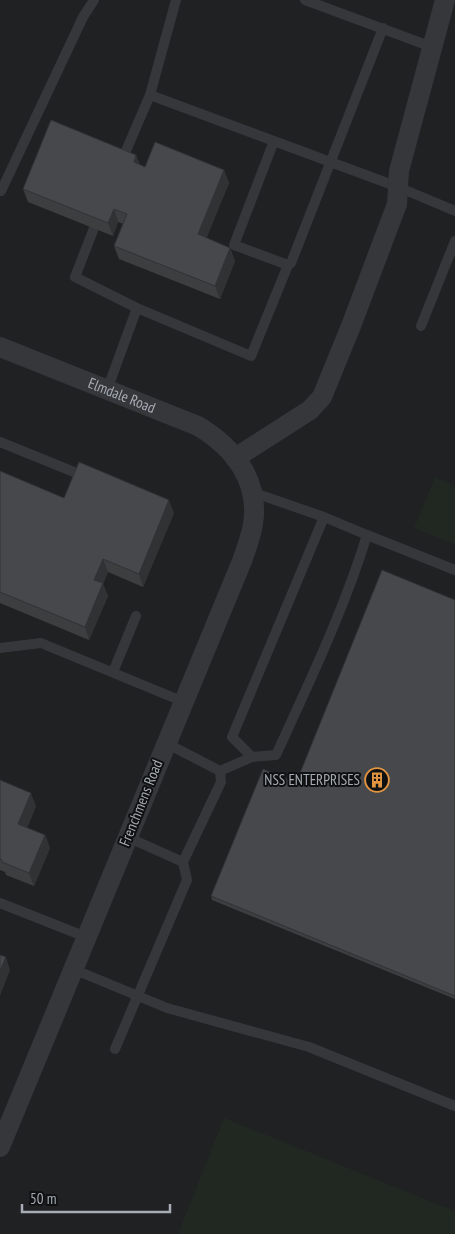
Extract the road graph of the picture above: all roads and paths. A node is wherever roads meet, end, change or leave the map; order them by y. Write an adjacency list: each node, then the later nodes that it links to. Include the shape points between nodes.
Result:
1 (94, 0): 12 (lane)
2 (176, 0): 7 (lane)
3 (305, 0): 5 (lane)
4 (445, 0): 6 (street)
5 (383, 28): 6 (lane); 10 (lane)
6 (432, 47): 11 (street, via 399,171)
7 (150, 95): 8 (lane); 9 (lane)
8 (274, 141): 10 (lane); 16 (lane, via 234,246)
9 (122, 160)
10 (330, 162): 11 (lane); 16 (lane)
11 (398, 187): 13 (lane); 22 (street, via 397,204 322,397 310,410)
12 (0, 191)
13 (455, 211)
14 (94, 228): 17 (lane, via 75,276)
15 (455, 241): 18 (lane)
16 (288, 265): 17 (lane, via 251,356)
17 (137, 308): 20 (lane)
18 (421, 326)
19 (0, 346): 20 (street, Elmdale Road)
20 (106, 390): 22 (street, Elmdale Road, via 198,426 226,446)
21 (0, 442): 23 (lane)
22 (235, 458): 24 (street, Frenchmens Road)
23 (74, 472)
24 (252, 492): 25 (lane); 31 (street, Frenchmens Road, via 253,523 242,561)
25 (324, 517): 26 (lane); 33 (lane, via 232,737)
26 (368, 535): 27 (lane); 33 (lane, via 358,567 276,754)
27 (455, 570)
28 (136, 616): 30 (lane)
29 (0, 648): 30 (lane, via 40,643)
30 (113, 672): 31 (lane)
31 (184, 702): 32 (street, Frenchmens Road)
32 (166, 743): 34 (lane); 35 (street, Frenchmens Road)
33 (252, 757): 34 (lane)
34 (220, 771): 36 (lane, via 221,782)
35 (127, 838): 36 (lane); 38 (street, Frenchmens Road)
36 (183, 862): 40 (lane, via 187,880)
37 (0, 903): 38 (lane)
38 (86, 938): 39 (street, Frenchmens Road)
39 (73, 969): 40 (lane); 43 (street, Frenchmens Road)
40 (137, 996): 41 (lane); 42 (lane, via 167,1008 309,1047)
41 (115, 1049)
42 (455, 1106)
43 (0, 1147)

